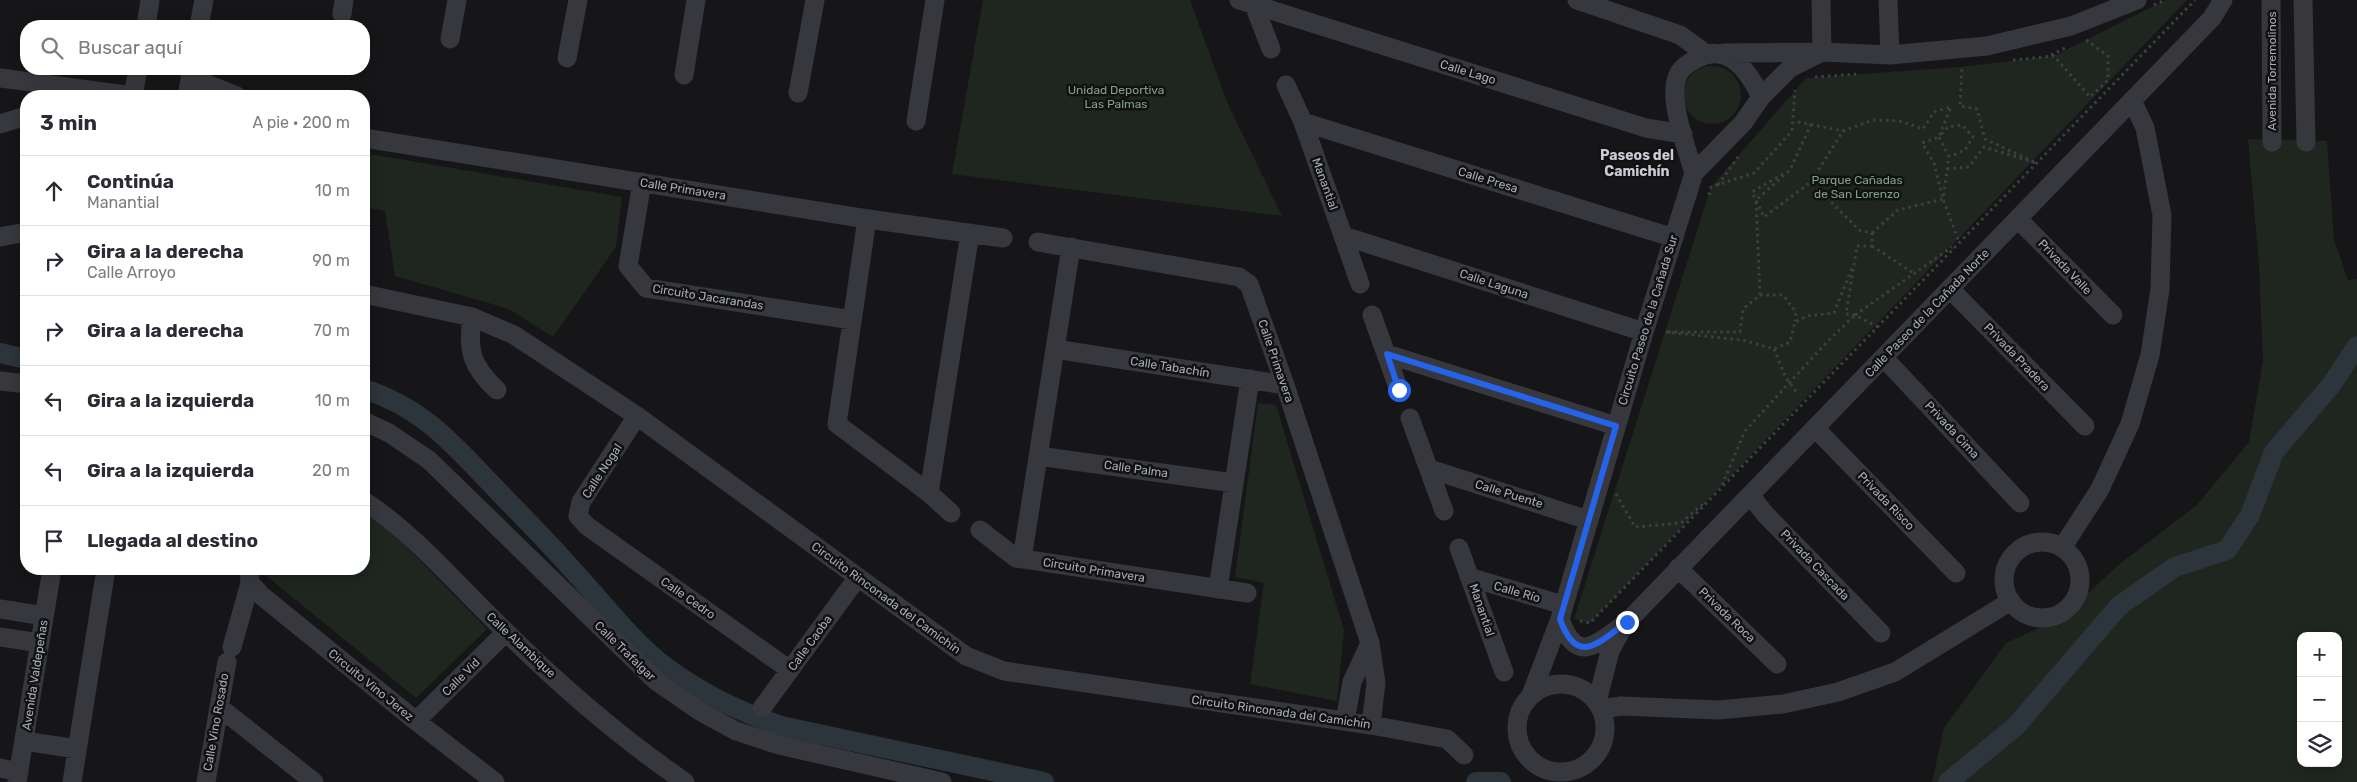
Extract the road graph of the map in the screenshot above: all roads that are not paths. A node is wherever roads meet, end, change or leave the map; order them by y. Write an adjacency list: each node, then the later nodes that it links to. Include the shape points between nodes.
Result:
1 (150, 0): 17 (street)
2 (204, 0): 18 (street)
3 (457, 0): 19 (street)
4 (578, 0): 24 (street)
5 (696, 0): 28 (street)
6 (815, 0): 35 (street)
7 (935, 0): 39 (street)
8 (1577, 0): 16 (street)
9 (1821, 0): 21 (street)
10 (1888, 0): 23 (street)
11 (2224, 0): 37 (street, Calle Paseo de la Cañada Norte, via 2212,18)
12 (2271, 0): 44 (street, Avenida Torremolinos)
13 (2303, 0): 45 (street)
14 (1246, 2): 20 (street, Calle Lago); 42 (street, Calle Lago, via 1646,128)
15 (2142, 4): 23 (street, via 2072,26 1987,46)
16 (1618, 7): 22 (street)
17 (147, 20)
18 (200, 20)
19 (450, 39)
20 (1271, 48)
21 (1822, 52): 22 (street); 23 (street); 36 (street, via 1790,68)
22 (1714, 54): 36 (street, via 1737,62 1748,73); 42 (street, via 1688,63 1678,75 1675,92)
23 (1890, 55)
24 (567, 58)
25 (137, 75): 32 (street)
26 (191, 75): 33 (street)
27 (195, 75): 34 (street)
28 (684, 75)
29 (0, 78): 31 (street)
30 (1286, 85): 40 (street, Manantial)
31 (62, 90)
32 (134, 90)
33 (188, 90)
34 (225, 90)
35 (798, 93)
36 (1761, 97): 46 (street, via 1742,123)
37 (2132, 100): 49 (street, Calle Paseo de la Cañada Norte); 94 (street, via 2145,128 2162,215 2160,289 2150,355 2130,424 2100,489)
38 (20, 118): 41 (street)
39 (916, 121)
40 (1303, 122): 53 (street, Manantial); 55 (street, Calle Presa)
41 (0, 124)
42 (1683, 134): 46 (street)
43 (370, 139): 47 (street, Calle Primavera)
44 (2272, 142)
45 (2306, 142)
46 (1694, 173): 55 (street, Circuito Paseo de la Cañada Sur)
47 (642, 182): 48 (street, Calle Primavera); 64 (street, Circuito Jacarandas, via 628,266 646,288)
48 (867, 219): 51 (street, Calle Primavera); 64 (street)
49 (2018, 219): 59 (street, Calle Paseo de la Cañada Norte); 62 (street, Privada Valle)
50 (20, 233): 52 (street)
51 (970, 233): 54 (street, Calle Primavera); 84 (street)
52 (0, 236)
53 (1344, 236): 58 (street, Manantial); 65 (street, Calle Laguna)
54 (1003, 238)
55 (1674, 238): 65 (street, Circuito Paseo de la Cañada Sur)
56 (1038, 242): 57 (street, Calle Primavera)
57 (1071, 247): 66 (street); 72 (street, Calle Primavera, via 1239,277 1249,284)
58 (1360, 284)
59 (1950, 289): 68 (street, Calle Paseo de la Cañada Norte); 79 (street, Privada Pradera)
60 (370, 295): 63 (street, Circuito Rinconada del Camichín)
61 (1372, 315): 67 (street)
62 (2113, 316)
63 (472, 317): 73 (street, via 471,355 481,375); 75 (street, Circuito Rinconada del Camichín, via 514,335)
64 (852, 320): 84 (street, via 837,424)
65 (1644, 332): 78 (street, Circuito Paseo de la Cañada Sur)
66 (1055, 349): 69 (street, Calle Tabachín); 81 (street)
67 (1387, 354): 74 (street); 78 (street)
68 (1884, 358): 80 (street, Calle Paseo de la Cañada Norte); 86 (street, Privada Cima)
69 (1250, 379): 72 (street, Calle Tabachín); 83 (street)
70 (0, 380): 71 (street)
71 (20, 383)
72 (1285, 384): 114 (street, Calle Primavera)
73 (497, 390)
74 (1399, 390)
75 (637, 416): 91 (street, Calle Nogal, via 581,502 578,516); 101 (street, Circuito Rinconada del Camichín)
76 (1410, 418): 82 (street)
77 (370, 424): 135 (street, Calle Trafalgar, via 429,460 656,681 701,712 736,731 778,745)
78 (1616, 426): 90 (street, Circuito Paseo de la Cañada Sur)
79 (2085, 426)
80 (1815, 428): 85 (street, Calle Paseo de la Cañada Norte); 97 (street, Privada Risco)
81 (1038, 456): 83 (street, Calle Palma); 95 (street)
82 (1430, 470): 88 (street); 90 (street, Calle Puente)
83 (1234, 483): 103 (street)
84 (929, 493): 89 (street)
85 (1750, 495): 96 (street, Calle Paseo de la Cañada Norte); 111 (street, Privada Cascada)
86 (2020, 503)
87 (370, 505): 110 (street, Calle Alambique, via 395,524)
88 (1444, 512)
89 (951, 513)
90 (1588, 520): 107 (street, Circuito Paseo de la Cañada Sur)
91 (587, 526): 116 (street, Calle Cedro)
92 (980, 530): 95 (street, Circuito Primavera, via 1016,558)
93 (1459, 548): 102 (street, Manantial)
94 (2062, 548): 105 (street, via 2048,542 2033,543 2020,549 2009,560 2004,573 2004,588); 105 (street, via 2073,558 2079,571 2080,586 2064,611 2050,617 2035,617 2021,612)
95 (1022, 559): 103 (street, Circuito Primavera)
96 (1678, 568): 109 (street, Calle Paseo de la Cañada Norte); 115 (street, Privada Roca)
97 (1956, 573)
98 (51, 575): 108 (street, Avenida Valdepeñas)
99 (105, 575): 126 (street)
100 (249, 576): 120 (street, Calle Vino Rosado); 122 (street, Circuito Vino Jerez, via 262,596)
101 (858, 577): 116 (street, Calle Caoba); 123 (street, Circuito Rinconada del Camichín, via 966,656 1004,671)
102 (1472, 578): 107 (street, Calle Río); 117 (street, Manantial)
103 (1218, 589): 104 (street, Circuito Primavera)
104 (1248, 593)
105 (2010, 601): 119 (street, via 1895,672 1838,692 1783,704 1718,710)
106 (0, 609): 108 (street)
107 (1566, 614): 109 (street, Calle Paseo de la Cañada Norte, via 1570,641 1579,647 1590,647); 118 (street, Circuito Paseo de la Cañada Sur)
108 (44, 616): 113 (street, Avenida Valdepeñas)
109 (1627, 622): 119 (street, Calle Paseo de la Cañada Norte, via 1610,651)
110 (506, 632): 122 (street, Calle Vid); 134 (street, Calle Alambique, via 604,721)
111 (1881, 633)
112 (0, 637): 113 (street)
113 (40, 643): 125 (street, Avenida Valdepeñas)
114 (1370, 643): 123 (street, via 1352,682); 124 (street, Calle Primavera, via 1376,684)
115 (1777, 664)
116 (790, 670): 121 (street, Calle Caoba)
117 (1504, 672)
118 (1531, 695): 119 (street, via 1547,686 1565,684 1583,689); 119 (street, via 1520,710 1519,741 1539,766 1554,771 1570,771 1596,755 1604,740 1606,725)
119 (1599, 705)
120 (219, 707): 131 (street, Calle Vino Rosado); 132 (street)
121 (762, 708)
122 (416, 721): 133 (street, Circuito Vino Jerez)
123 (1345, 721): 124 (street, Circuito Rinconada del Camichín)
124 (1371, 725): 127 (street, Circuito Rinconada del Camichín, via 1447,739)
125 (24, 741): 126 (street); 129 (street, Avenida Valdepeñas)
126 (77, 749): 130 (street)
127 (1464, 755)
128 (0, 768): 129 (street)
129 (18, 777)
130 (72, 782)
131 (206, 782)
132 (314, 782)
133 (495, 782)
134 (685, 782)
135 (942, 782)

